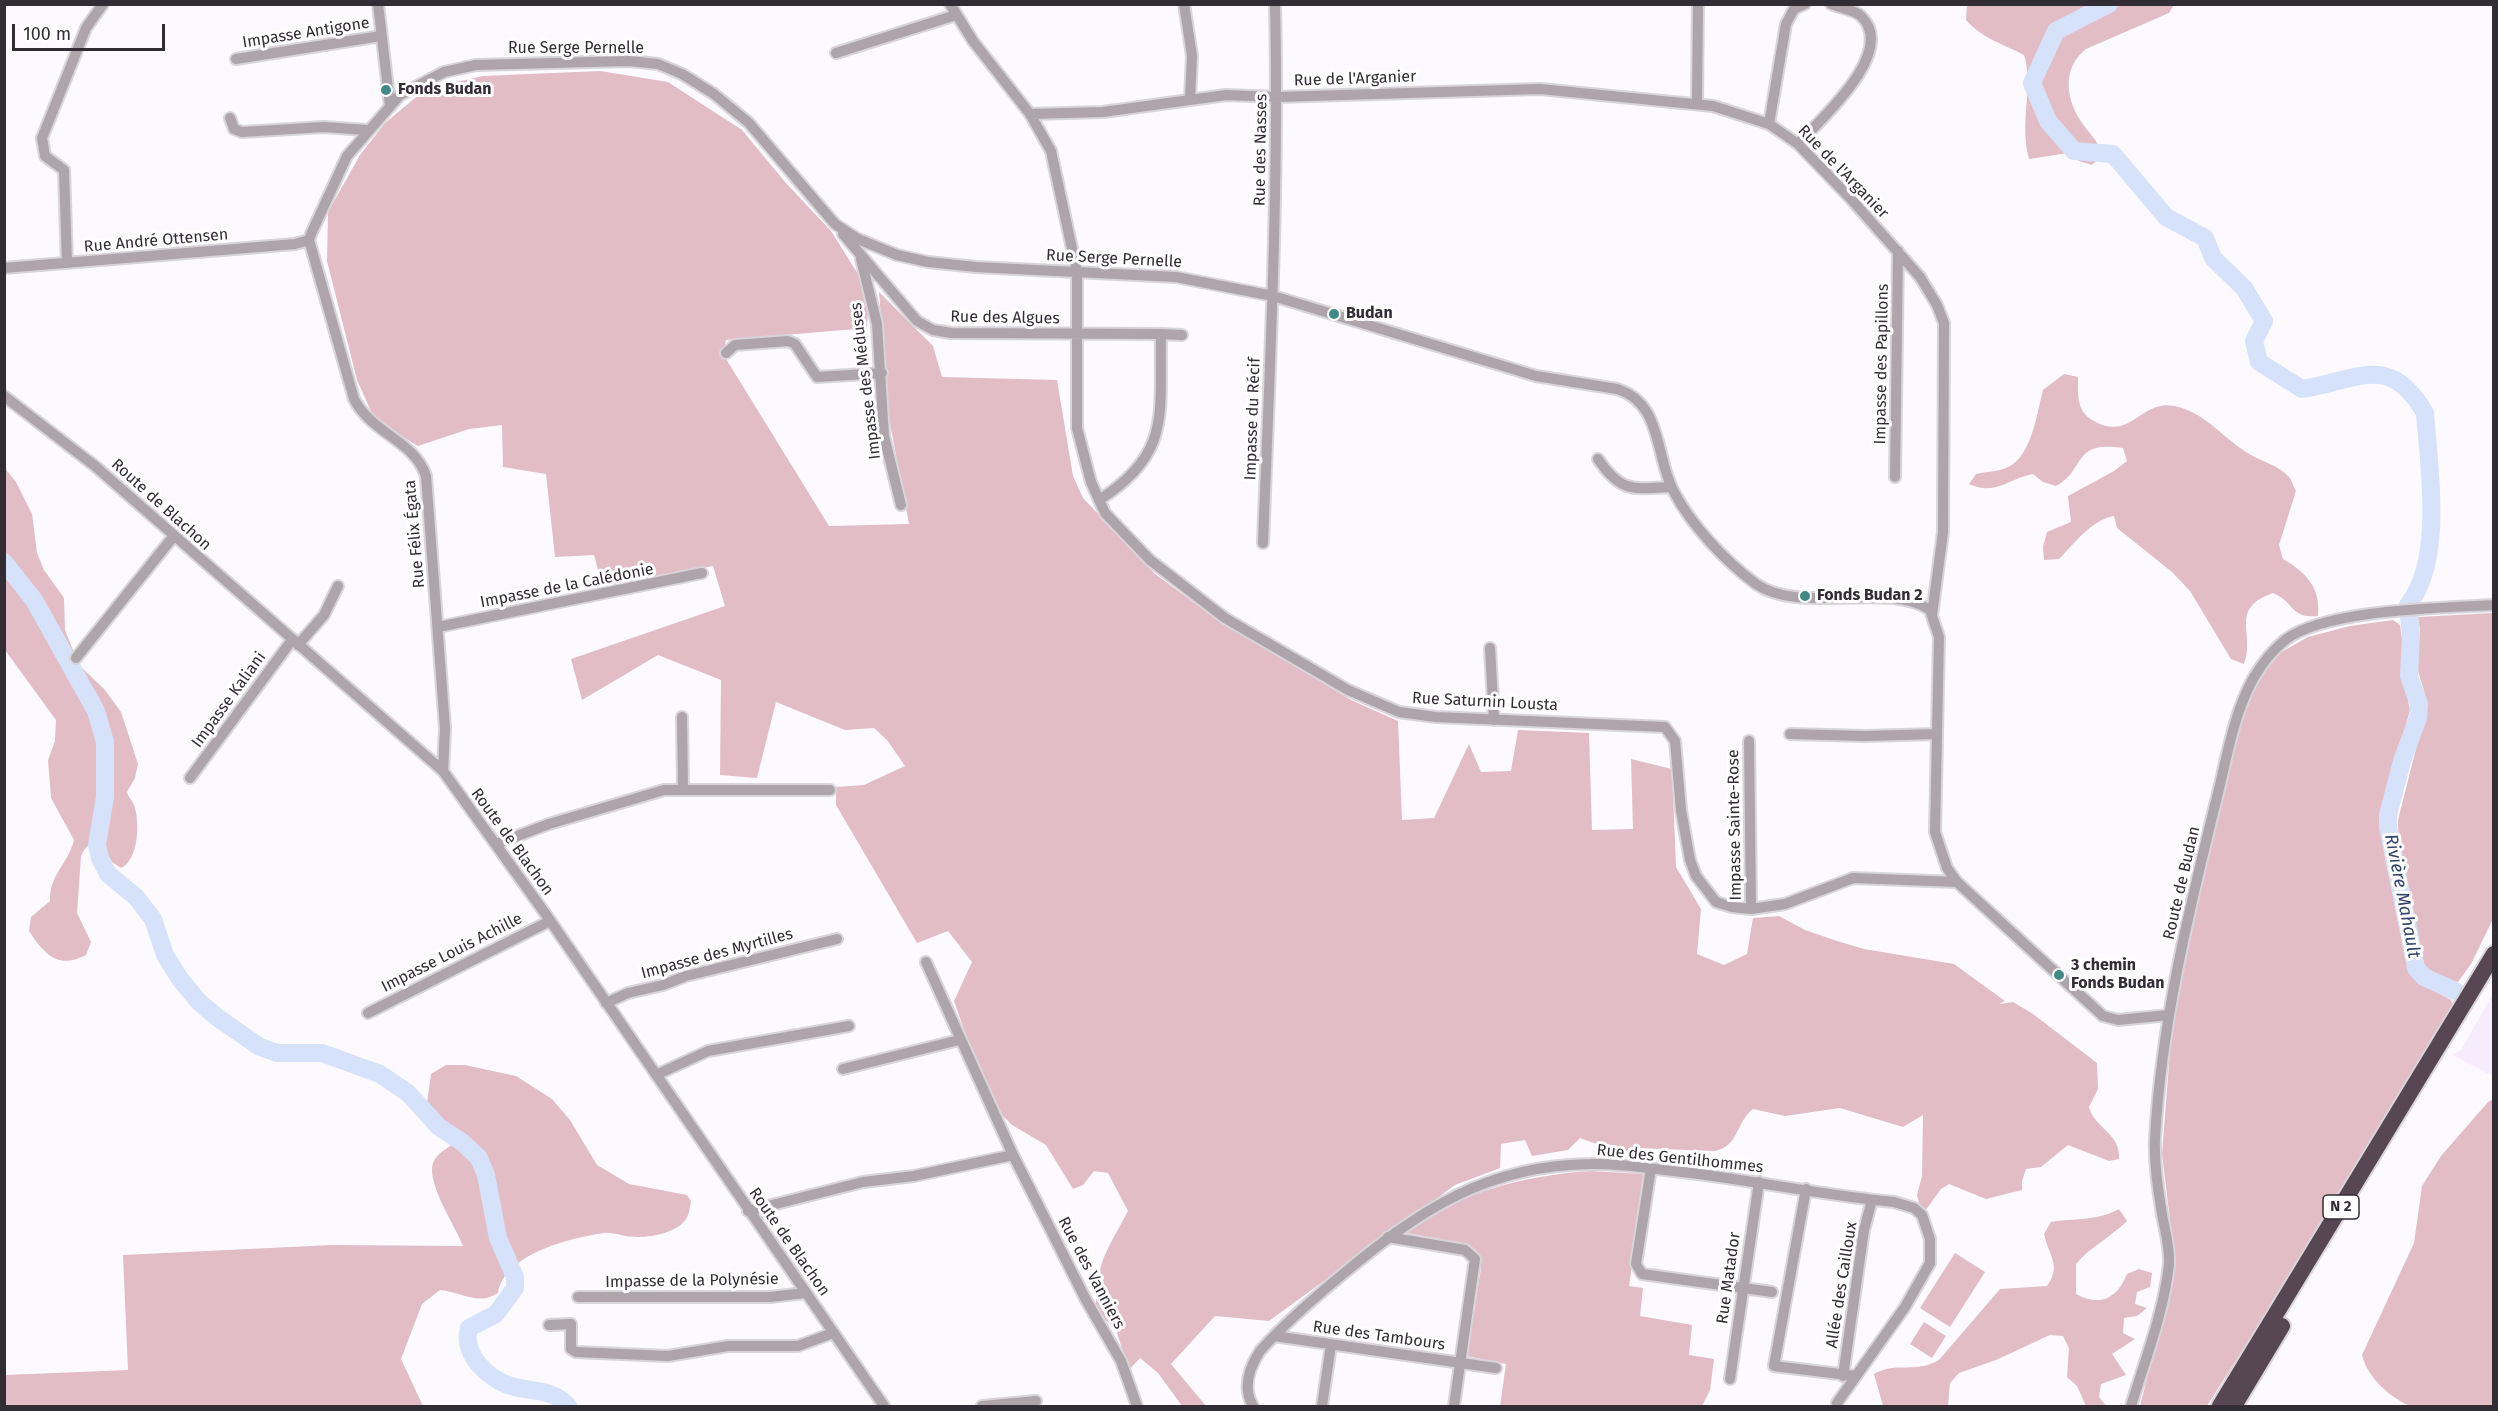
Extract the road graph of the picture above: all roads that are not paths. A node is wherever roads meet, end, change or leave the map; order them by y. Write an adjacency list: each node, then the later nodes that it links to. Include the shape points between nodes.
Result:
1 (103, 4): 26 (street, via 86,28 42,138 45,156 64,170)
2 (378, 4): 10 (street)
3 (950, 4): 9 (street, Rue Saturnin Lousta)
4 (1184, 4): 14 (street, via 1192,56)
5 (1275, 4): 13 (street, Rue des Nasses)
6 (1698, 4): 15 (street)
7 (1804, 4): 19 (street, via 1794,9 1786,24)
8 (1831, 4): 21 (street, via 1860,15 1870,28 1869,57 1855,81)
9 (956, 15): 11 (street); 17 (street, Rue Saturnin Lousta)
10 (381, 36): 12 (street, Impasse Antigone); 16 (street)
11 (836, 53)
12 (236, 59)
13 (1277, 97): 14 (street, Rue de l'Arganier); 15 (street, Rue de l'Arganier, via 1540,89); 29 (street, Rue des Nasses)
14 (1190, 98): 17 (street, Rue de l'Arganier, via 1103,111)
15 (1697, 103): 19 (street, Rue de l'Arganier)
16 (390, 106): 20 (street, Rue Serge Pernelle); 22 (street, Rue Serge Pernelle, via 400,95 431,77 476,65 630,61 658,64 695,80 735,111)
17 (1030, 114): 28 (street, Rue Saturnin Lousta, via 1051,151)
18 (230, 118): 20 (street, via 234,129 242,132 324,127)
19 (1768, 124): 21 (street, Rue de l'Arganier)
20 (366, 130): 23 (street, Rue Serge Pernelle, via 347,156)
21 (1798, 144): 24 (street, Rue de l'Arganier)
22 (835, 224): 25 (street, Rue des Algues); 28 (street, Rue Serge Pernelle, via 870,244 916,260)
23 (309, 240): 26 (street, Rue André Ottensen); 47 (street, Rue Félix Égata, via 354,399 368,420 413,453 426,476)
24 (1898, 251): 37 (street, Impasse des Papillons); 46 (street, Rue de l'Arganier, via 1929,291 1945,334 1943,532)
25 (859, 253): 30 (street, Rue des Algues, via 910,314 933,330); 34 (street, Impasse des Méduses, via 877,324)
26 (67, 263): 27 (street, Rue André Ottensen)
27 (4, 268)
28 (1077, 272): 29 (street, Rue Serge Pernelle, via 1192,278); 30 (street, Rue Saturnin Lousta)
29 (1273, 296): 38 (street, Rue Serge Pernelle, via 1514,370 1624,391 1636,398 1649,415); 42 (street, Impasse du Récif)
30 (1077, 334): 31 (street, Rue des Algues); 39 (street, Rue Saturnin Lousta, via 1077,428)
31 (1161, 334): 32 (street, Rue des Algues); 39 (street, via 1154,442 1133,476)
32 (1182, 335)
33 (726, 353): 34 (street, via 735,345 788,341 795,344 817,377)
34 (882, 373): 40 (street, Impasse des Méduses, via 884,436)
35 (4, 396): 41 (street, Route de Blachon, via 95,466)
36 (1598, 459): 38 (street, via 1613,480 1626,486)
37 (1895, 477)
38 (1671, 487): 46 (street, Rue Serge Pernelle, via 1711,541 1764,588 1783,594 1909,601 1922,605)
39 (1099, 500): 52 (street, Rue Saturnin Lousta, via 1113,523 1150,560 1225,618 1348,690 1399,712)
40 (901, 505)
41 (173, 537): 48 (street, Route de Blachon); 50 (street)
42 (1263, 543)
43 (702, 573): 47 (street, Impasse de la Calédonie)
44 (338, 586): 48 (street, Impasse Kaliani, via 324,615)
45 (2493, 605): 70 (street, Route de Budan, via 2334,621 2286,639 2268,658 2253,678 2230,745 2195,885)
46 (1932, 615): 54 (street, via 1940,637)
47 (438, 627): 56 (street, Rue Félix Égata, via 445,737)
48 (295, 642): 56 (street, Route de Blachon); 57 (street, Impasse Kaliani)
49 (1490, 648): 52 (street)
50 (76, 658)
51 (682, 717): 58 (street)
52 (1494, 720): 62 (street, Rue Saturnin Lousta, via 1665,727 1676,741 1684,840 1696,876 1716,902)
53 (1790, 734): 54 (street)
54 (1937, 734): 61 (street, via 1935,832 1947,868)
55 (1749, 741): 62 (street, Impasse Sainte-Rose)
56 (442, 771): 60 (street, Route de Blachon)
57 (190, 778)
58 (683, 788): 59 (street); 60 (street, via 638,796)
59 (830, 790)
60 (496, 844): 63 (street, Route de Blachon)
61 (1957, 882): 62 (street, Rue Saturnin Lousta, via 1853,878 1785,904); 70 (street, via 2103,1016 2118,1020)
62 (1751, 909)
63 (550, 921): 68 (street, Route de Blachon); 69 (street, Impasse Louis Achille)
64 (837, 939): 68 (street, Impasse des Myrtilles, via 686,976)
65 (2493, 954): 104 (highway, N 2)
66 (926, 962): 72 (street, Rue des Vanniers)
67 (2493, 966): 105 (highway, N 2)
68 (606, 1003): 74 (street, Route de Blachon)
69 (368, 1013)
70 (2169, 1015): 103 (street, Route de Budan, via 2155,1140 2169,1261)
71 (849, 1026): 74 (street, via 708,1051)
72 (959, 1040): 73 (street); 75 (street, Rue des Vanniers)
73 (843, 1069)
74 (656, 1075): 80 (street, Route de Blachon)
75 (1013, 1155): 80 (street, via 914,1176 863,1182); 99 (street, Rue des Vanniers, via 1120,1361)
76 (1651, 1168): 77 (street, Rue des Gentilhommes); 81 (street, Rue des Gentilhommes, via 1591,1164 1507,1177 1457,1193); 82 (street, via 1636,1264 1642,1274)
77 (1759, 1182): 78 (street, Rue des Gentilhommes); 82 (street, Rue Matador)
78 (1806, 1190): 79 (street, Rue des Gentilhommes); 92 (street, via 1774,1366)
79 (1872, 1200): 92 (street, Allée des Cailloux, via 1864,1230); 93 (street, Rue des Gentilhommes, via 1901,1203 1922,1215 1930,1239 1929,1263 1905,1307)
80 (748, 1210): 84 (street, Route de Blachon)
81 (1388, 1237): 88 (street, Rue des Gentilhommes); 90 (street, Rue des Tambours, via 1465,1250 1474,1256 1476,1268)
82 (1743, 1287): 83 (street); 94 (street, Rue Matador)
83 (1772, 1292)
84 (805, 1293): 85 (street, Impasse de la Polynésie, via 770,1297); 87 (street, Route de Blachon)
85 (578, 1297)
86 (549, 1325): 87 (street, via 571,1324 571,1349 576,1352 625,1356 668,1356 728,1347 798,1346)
87 (833, 1333): 97 (street, Route de Blachon)
88 (1274, 1335): 89 (street, Rue des Tambours); 100 (street, Rue des Gentilhommes, via 1249,1371 1248,1393)
89 (1331, 1345): 90 (street, Rue des Tambours); 101 (street)
90 (1461, 1363): 91 (street); 102 (street)
91 (1496, 1368)
92 (1843, 1376): 93 (street)
93 (1856, 1376): 96 (street, Rue des Gentilhommes)
94 (1730, 1379)
95 (1036, 1401): 98 (street)
96 (1837, 1403)
97 (884, 1407)
98 (982, 1407)
99 (1137, 1407)
100 (1253, 1407)
101 (1322, 1407)
102 (1454, 1407)
103 (2132, 1407)
104 (2220, 1407)
105 (2234, 1407)

